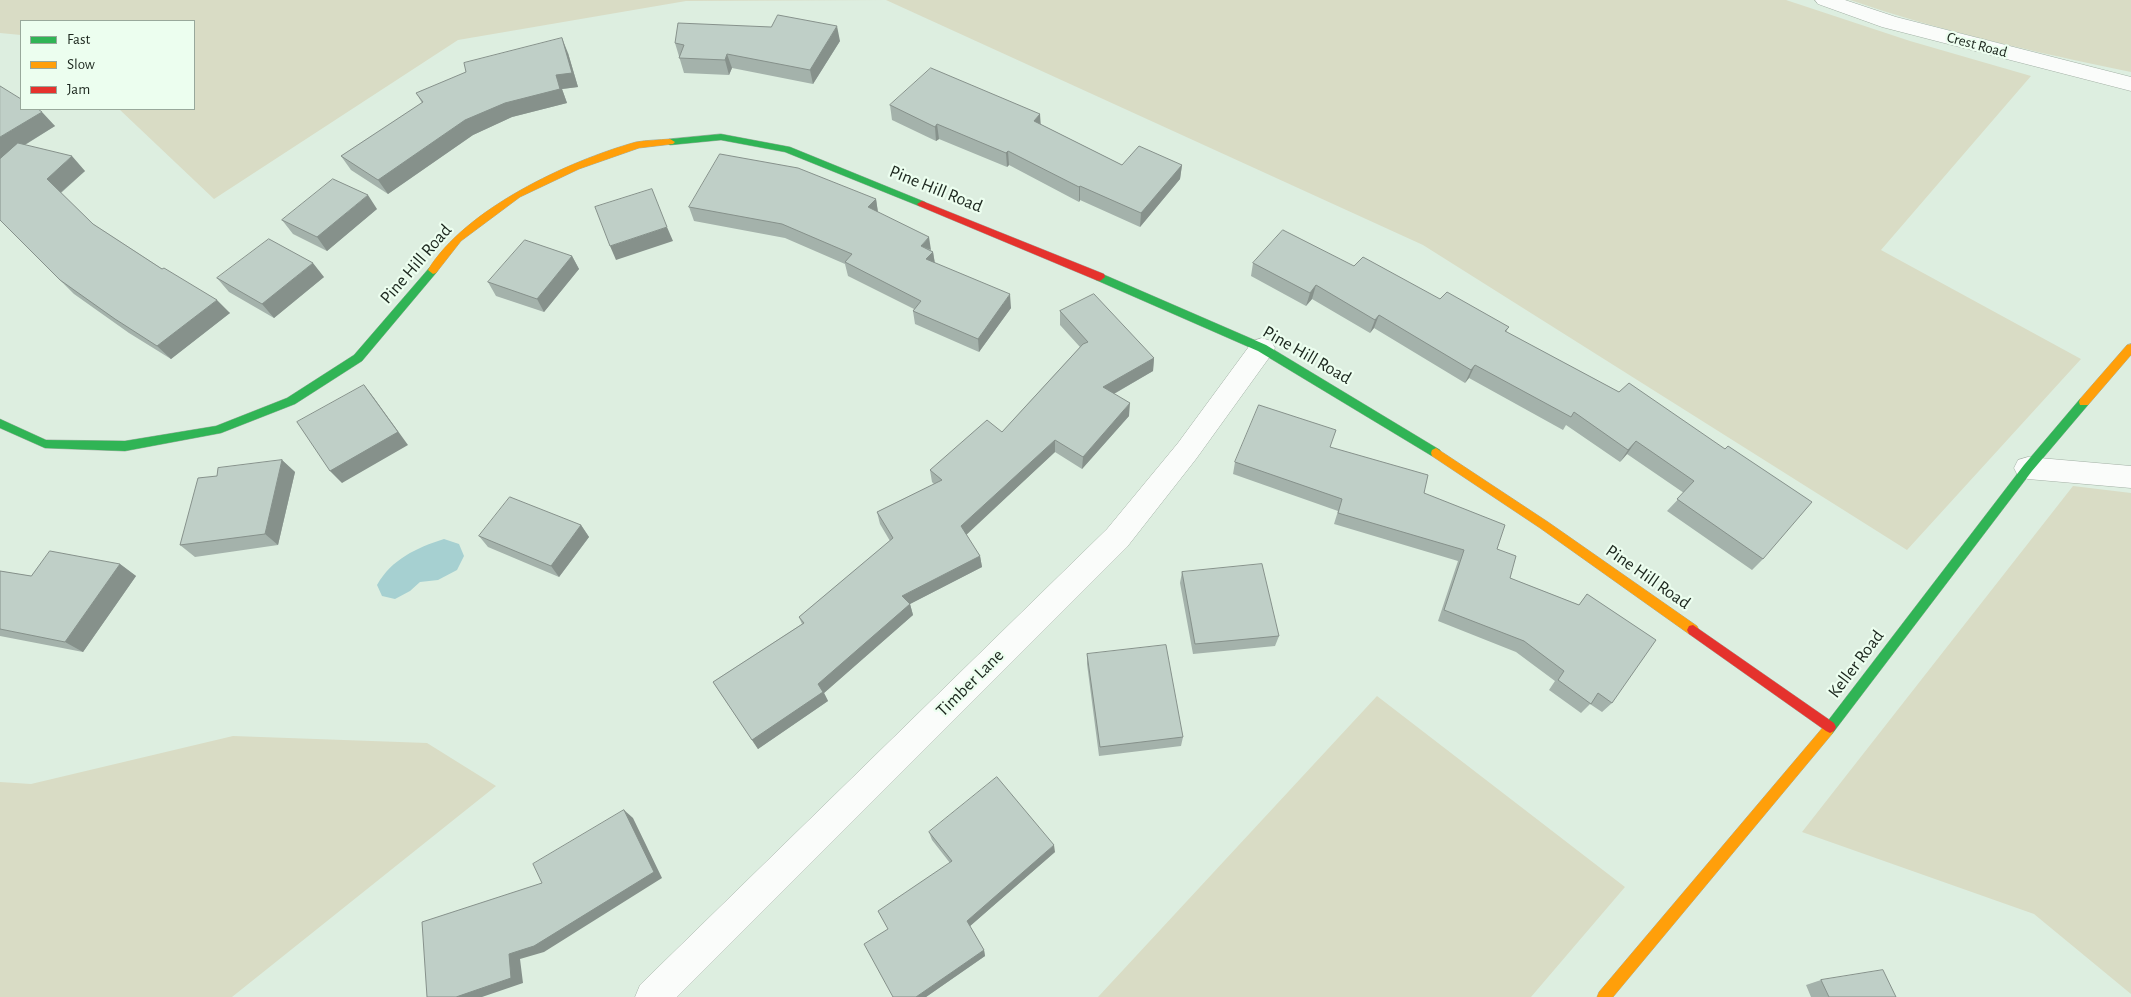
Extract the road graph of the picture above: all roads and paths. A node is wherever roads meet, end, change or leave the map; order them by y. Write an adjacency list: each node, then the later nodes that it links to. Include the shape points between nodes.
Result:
1 (1825, 0): 2 (street, Crest Road, via 1889,22)
2 (2131, 84)
3 (1262, 348): 5 (street, Pine Hill Road, via 1145,295 796,152 721,137 638,145 576,167 517,195 458,239 358,358 291,401 217,430 125,446 45,444); 8 (street, Pine Hill Road, via 1416,440 1512,504); 9 (street, Timber Lane, via 1187,451 1117,538)
4 (2131, 348): 6 (street, Keller Road)
5 (0, 424)
6 (2028, 468): 7 (street); 8 (street, Keller Road)
7 (2131, 477)
8 (1830, 727): 10 (street, Keller Road)
9 (652, 997)
10 (1604, 997)

